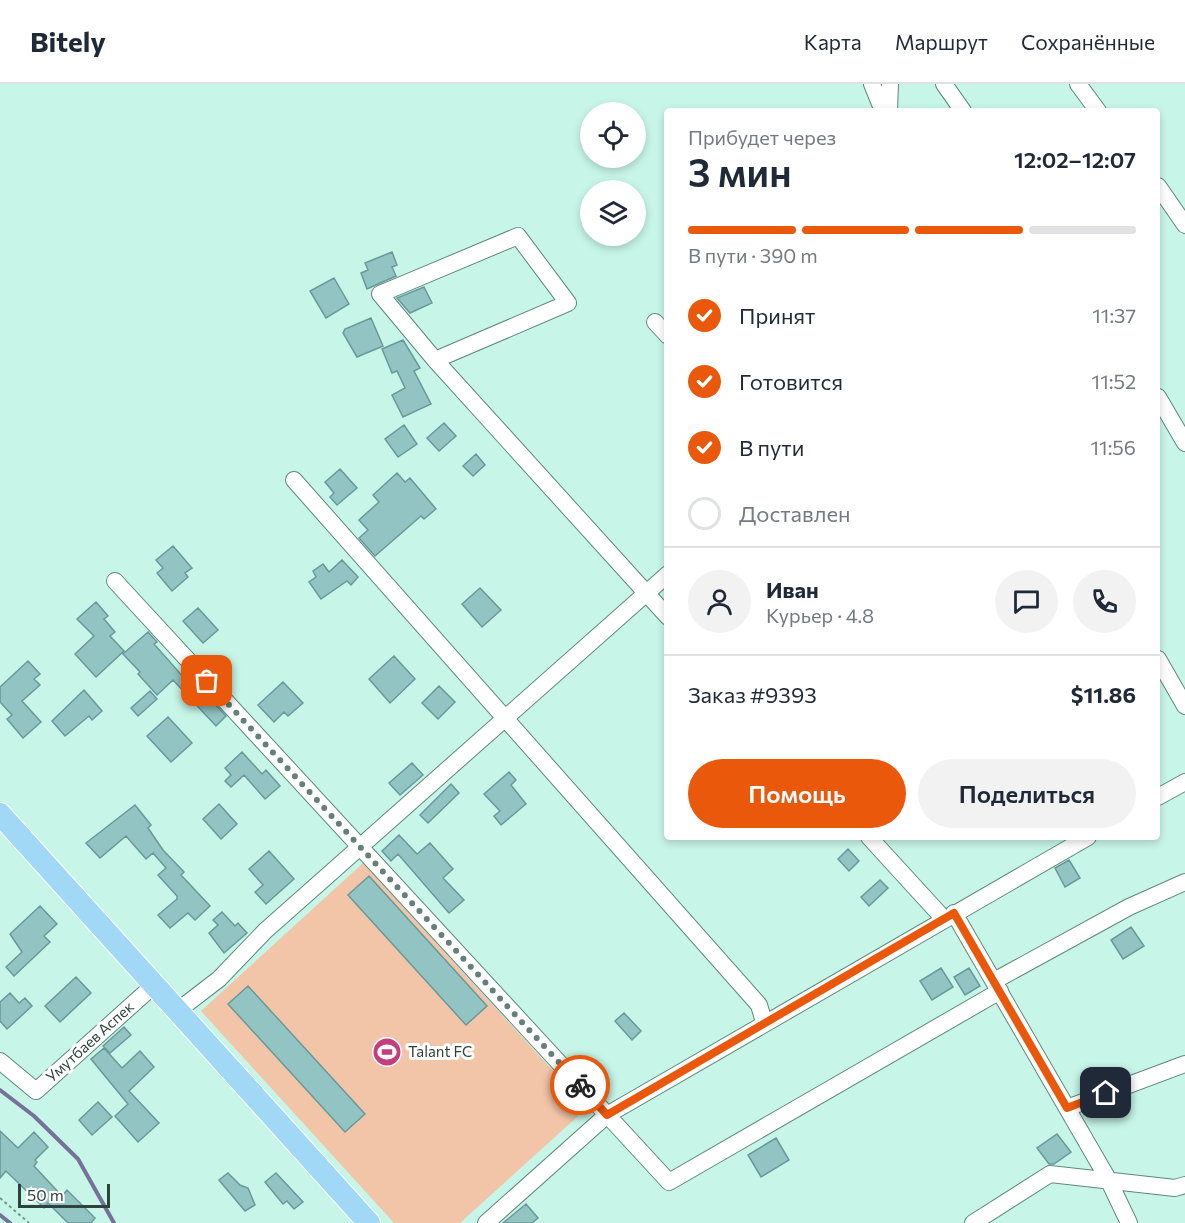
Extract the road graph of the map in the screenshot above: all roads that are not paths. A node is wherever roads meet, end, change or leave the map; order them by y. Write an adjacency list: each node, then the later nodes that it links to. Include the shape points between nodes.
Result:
1 (872, 84): 5 (street)
2 (890, 84): 6 (street)
3 (944, 84): 7 (street)
4 (1078, 84): 8 (street)
5 (882, 108)
6 (889, 108)
7 (961, 108)
8 (1096, 108)
9 (1160, 189): 10 (street)
10 (1185, 225)
11 (655, 322): 12 (street)
12 (664, 332)
13 (435, 360): 13 (street, via 380,294 518,236 568,303); 19 (street)
14 (1160, 400): 15 (street)
15 (1185, 443)
16 (294, 480): 23 (street)
17 (664, 577): 19 (street)
18 (115, 581): 29 (street)
19 (646, 593): 20 (street); 23 (street)
20 (664, 613)
21 (1160, 662): 22 (street)
22 (1185, 706)
23 (505, 717): 29 (street); 35 (street, via 759,1005)
24 (1185, 782): 25 (street)
25 (1160, 797)
26 (0, 814): 33 (main road)
27 (872, 840): 31 (street)
28 (1083, 840): 31 (street)
29 (362, 847): 34 (street, via 265,930 219,980); 39 (street)
30 (1185, 882): 32 (street, via 1129,907)
31 (949, 916): 32 (street); 35 (street)
32 (997, 986): 38 (street); 39 (street, via 669,1182)
33 (153, 987): 34 (main road); 36 (street, Умутбаев Аспек, via 36,1091)
34 (177, 1012): 42 (main road)
35 (764, 1022): 39 (street)
36 (0, 1060)
37 (1185, 1064): 38 (street)
38 (1067, 1108): 40 (street)
39 (607, 1115): 43 (street)
40 (1108, 1179): 41 (street, via 1175,1188); 44 (street, via 1050,1174); 45 (street)
41 (1185, 1185)
42 (369, 1223)
43 (486, 1223)
44 (973, 1223)
45 (1130, 1223)

